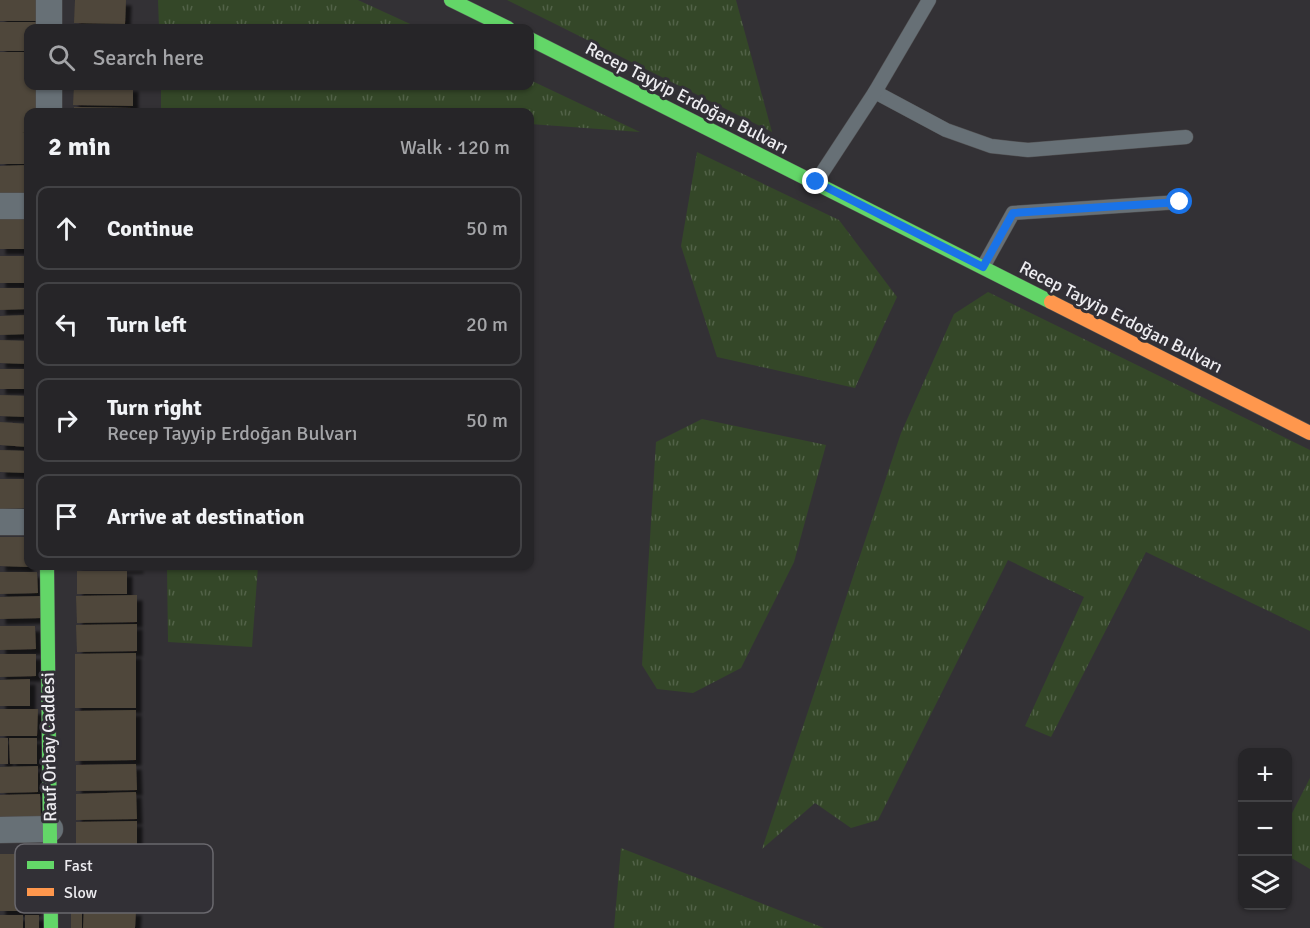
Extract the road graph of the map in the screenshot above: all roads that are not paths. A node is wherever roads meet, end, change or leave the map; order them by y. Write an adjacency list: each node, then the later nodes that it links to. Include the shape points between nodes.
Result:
1 (49, 0): 4 (street)
2 (451, 0): 5 (street)
3 (928, 0): 8 (lane)
4 (49, 24)
5 (500, 24)
6 (534, 41): 11 (street, Recep Tayyip Erdoğan Bulvarı)
7 (49, 90): 9 (street)
8 (875, 92): 10 (lane, via 946,130 991,146 1028,150); 11 (lane)
9 (49, 108)
10 (1186, 137)
11 (816, 182): 15 (street, Recep Tayyip Erdoğan Bulvarı, via 954,258)
12 (1180, 202): 15 (lane, via 1013,213)
13 (0, 206): 14 (street)
14 (24, 206)
15 (983, 267): 16 (street, Recep Tayyip Erdoğan Bulvarı)
16 (1310, 433)
17 (0, 522): 18 (street)
18 (24, 522)
19 (47, 570): 20 (street, Rauf Orbay Caddesi)
20 (50, 829): 21 (street); 22 (street, Rauf Orbay Caddesi)
21 (0, 830)
22 (50, 844)
23 (51, 913): 24 (street, Rauf Orbay Caddesi)
24 (51, 928)

